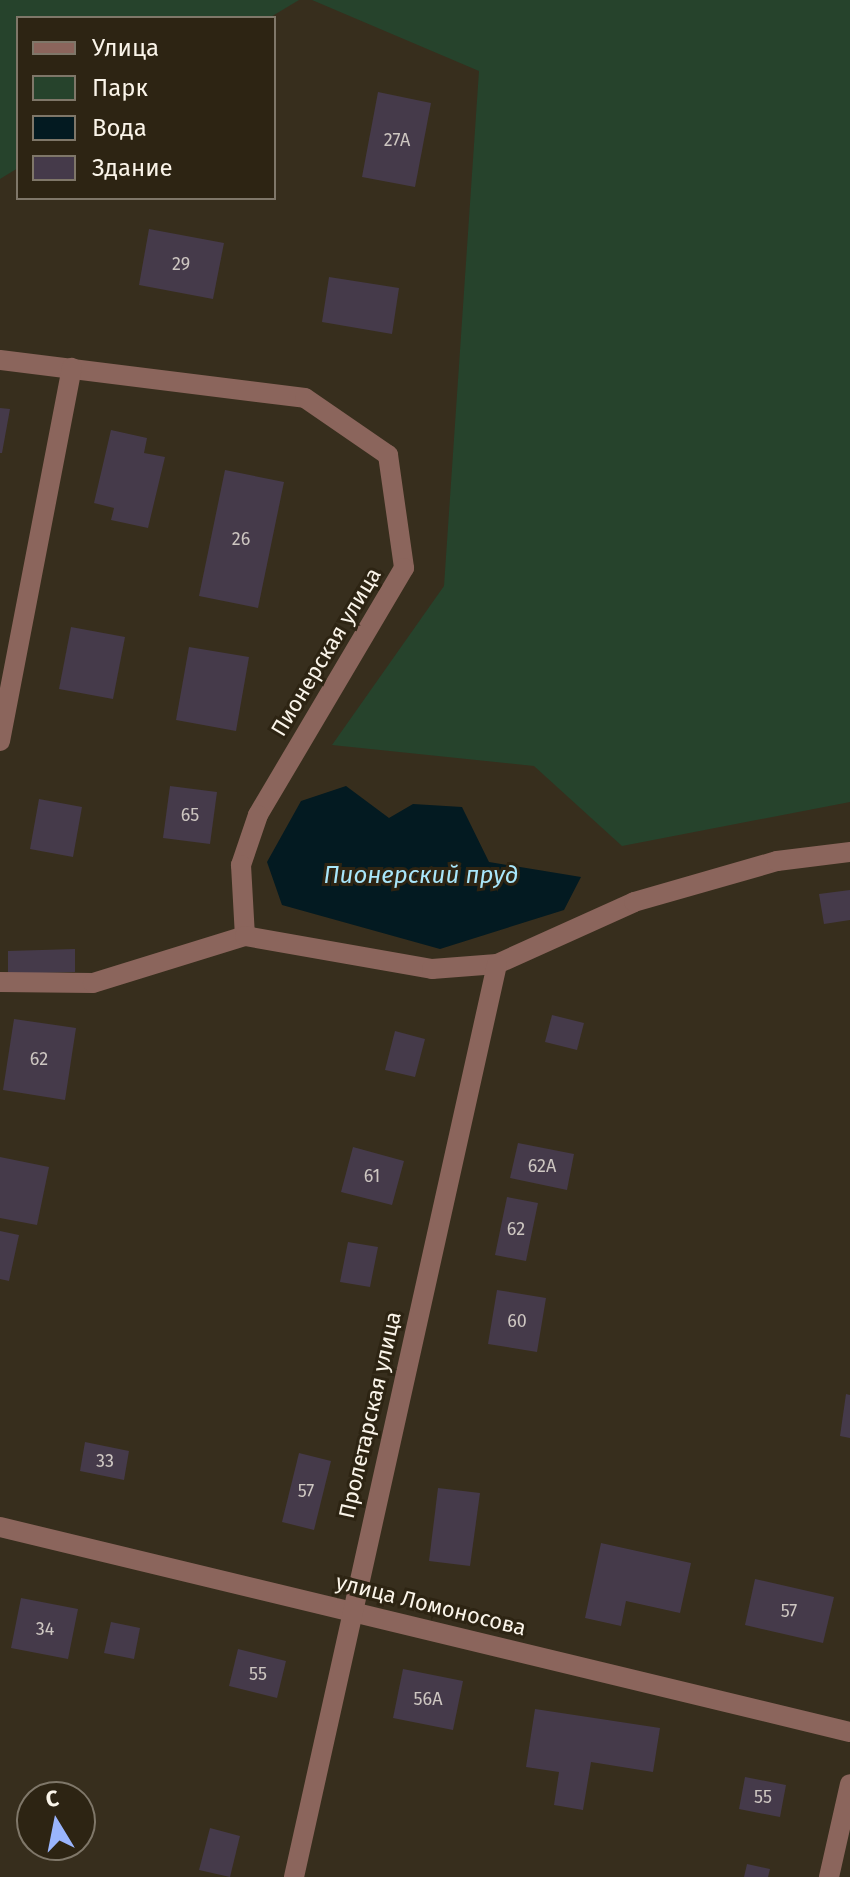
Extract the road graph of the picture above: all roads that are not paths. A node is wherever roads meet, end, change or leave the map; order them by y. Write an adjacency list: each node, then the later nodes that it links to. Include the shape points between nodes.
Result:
1 (0, 360): 2 (street, Пионерская улица)
2 (72, 368): 3 (street); 5 (street, Пионерская улица, via 305,398 388,455 404,568 258,815 241,865)
3 (0, 741)
4 (850, 852): 6 (street, via 777,861 634,902)
5 (245, 936): 6 (street, via 432,969); 7 (street, via 93,983)
6 (497, 964): 9 (street, Пролетарская улица)
7 (0, 982)
8 (0, 1527): 9 (street, улица Ломоносова)
9 (351, 1610): 10 (street, улица Ломоносова); 12 (street, Пролетарская улица)
10 (850, 1732)
11 (850, 1784): 13 (street)
12 (294, 1877)
13 (829, 1877)

